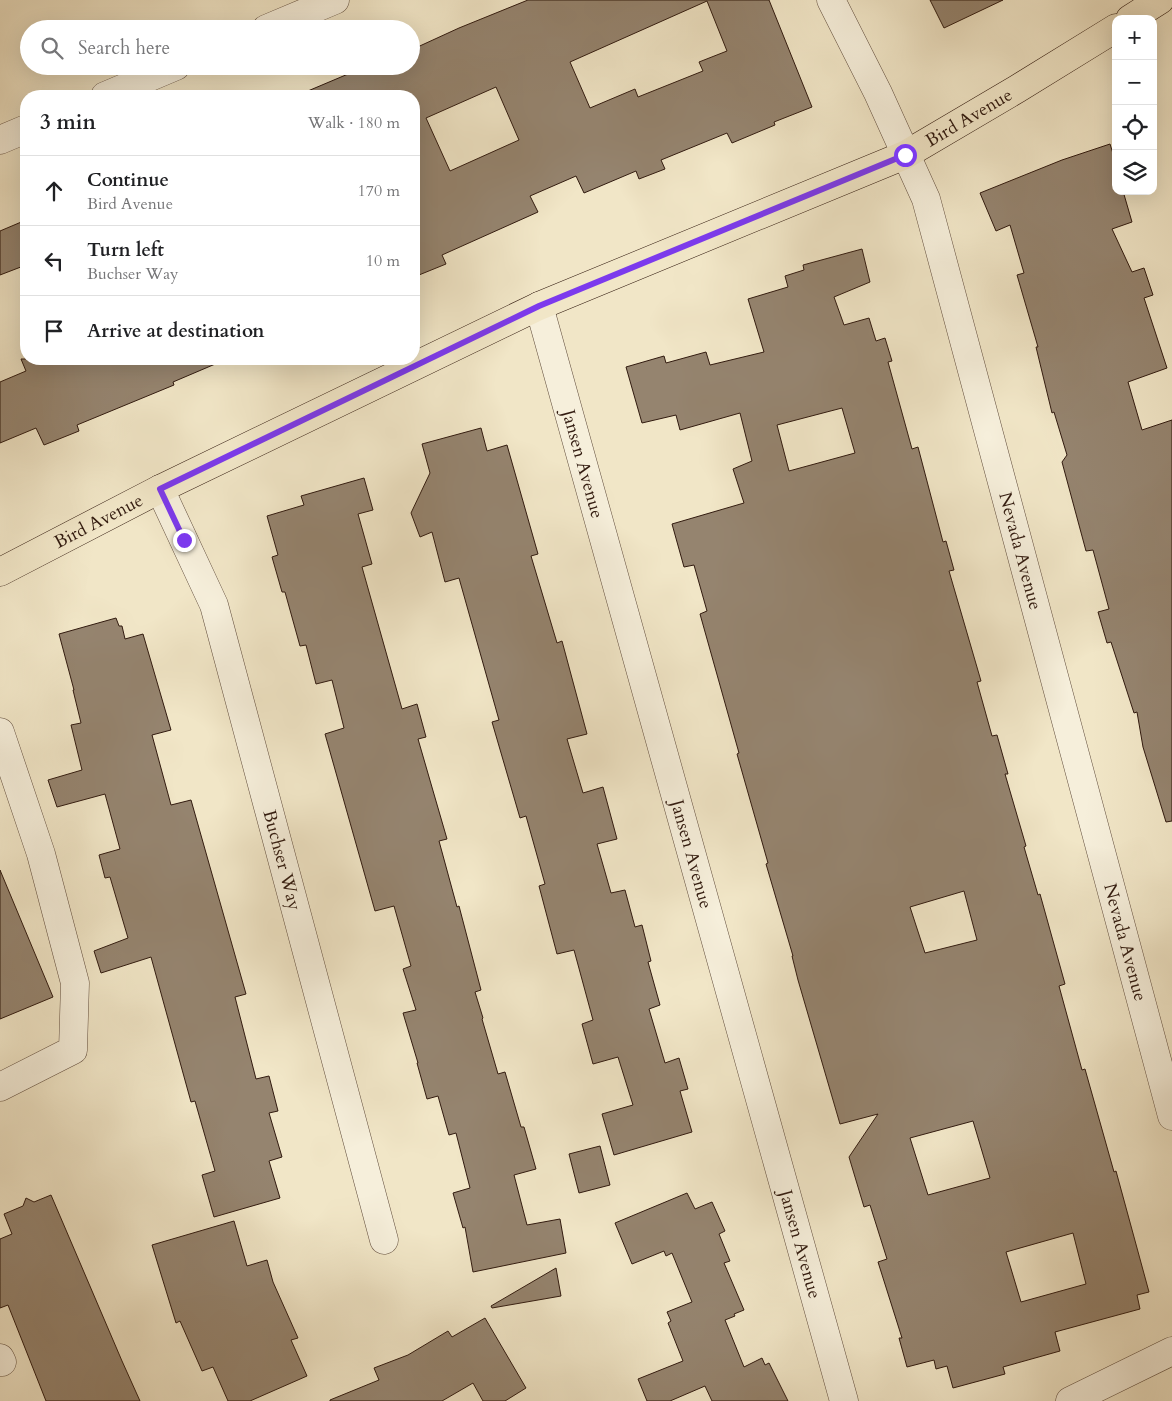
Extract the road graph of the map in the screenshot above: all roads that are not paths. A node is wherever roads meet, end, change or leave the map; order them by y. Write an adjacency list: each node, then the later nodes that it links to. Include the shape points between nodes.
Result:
1 (335, 0): 5 (street)
2 (830, 0): 11 (street, Nevada Avenue, via 878,93)
3 (1160, 0): 4 (main road)
4 (1136, 15)
5 (287, 20)
6 (1112, 30): 11 (main road, Bird Avenue)
7 (155, 75): 8 (street)
8 (119, 90)
9 (20, 132): 10 (street)
10 (0, 140)
11 (905, 155): 12 (main road, Bird Avenue); 19 (street, Nevada Avenue, via 928,207)
12 (539, 306): 13 (main road, Bird Avenue); 22 (street, Jansen Avenue)
13 (420, 363)
14 (417, 365): 15 (main road, Bird Avenue)
15 (160, 489): 16 (main road, Bird Avenue); 20 (street, Buchser Way, via 214,605)
16 (0, 572)
17 (0, 732): 18 (street, via 41,854 75,983 73,1050)
18 (0, 1087)
19 (1172, 1116)
20 (384, 1240)
21 (1172, 1352): 23 (street)
22 (844, 1401)
23 (1070, 1401)

